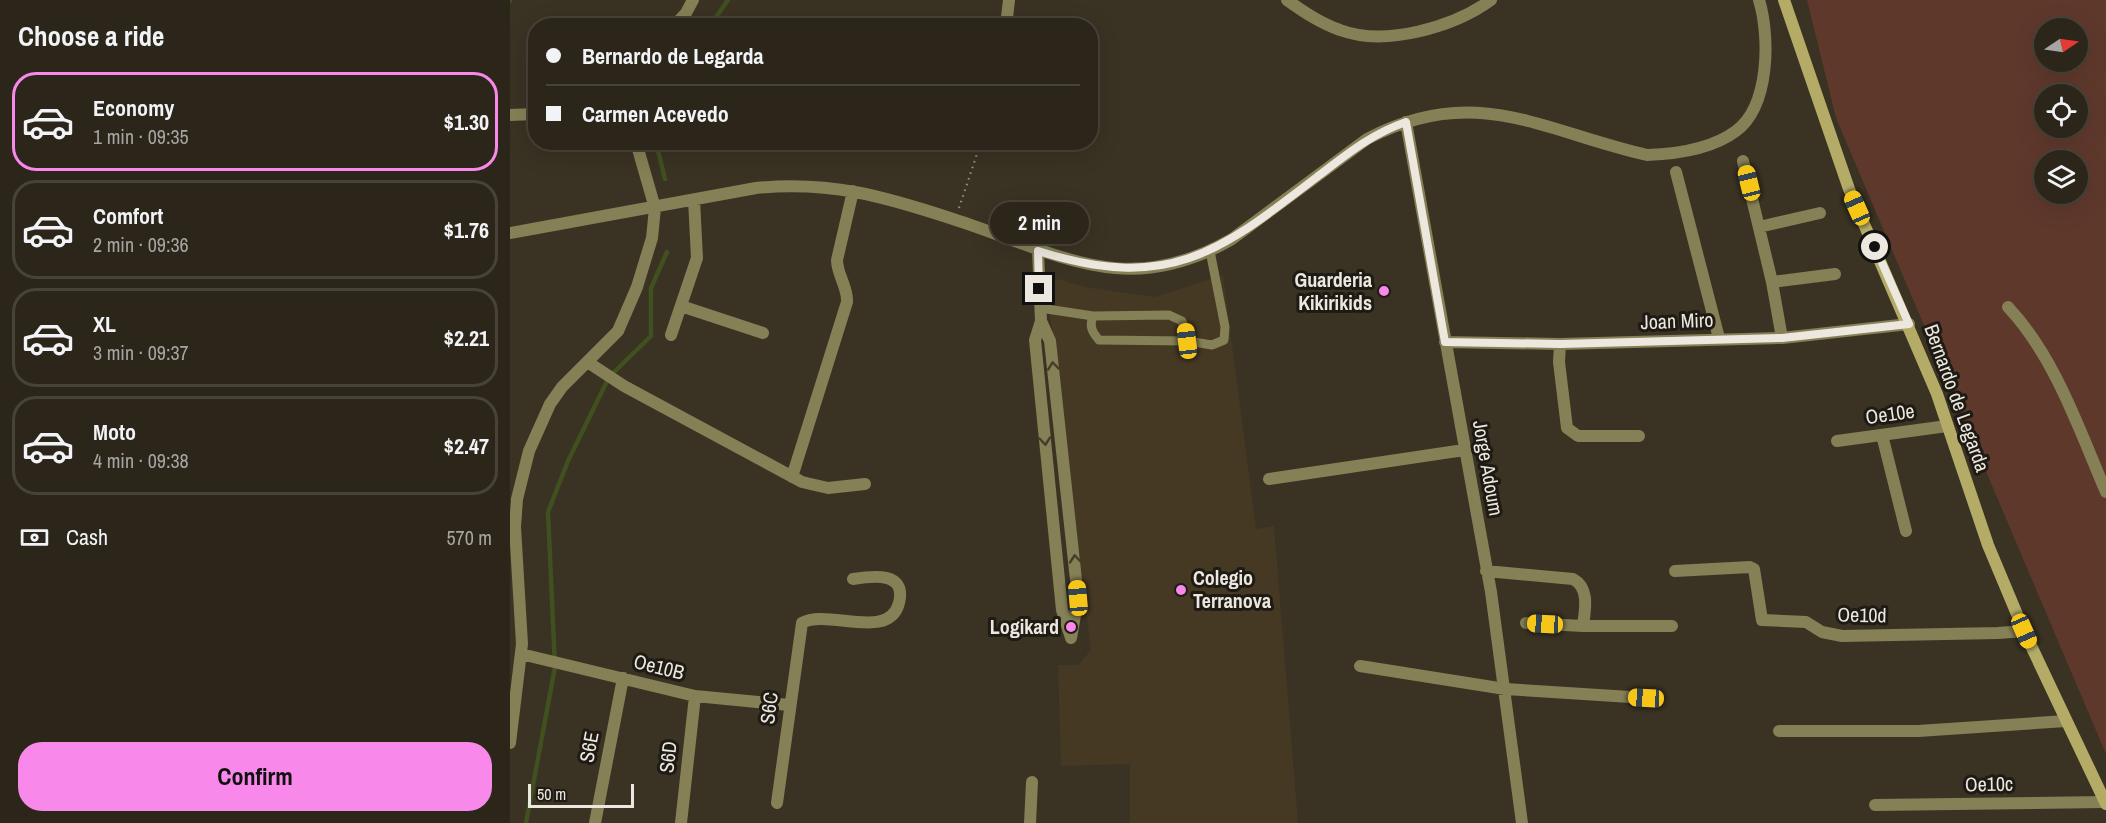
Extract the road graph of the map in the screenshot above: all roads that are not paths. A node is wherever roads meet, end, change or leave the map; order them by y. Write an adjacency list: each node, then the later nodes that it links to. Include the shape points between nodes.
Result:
1 (693, 0): 7 (street)
2 (1009, 0): 8 (street)
3 (1287, 0): 4 (street, via 1342,31 1386,35 1440,26)
4 (1491, 0)
5 (1759, 0): 11 (street, via 1765,25 1759,93 1750,115 1737,131 1716,142 1647,155 1500,113 1455,113)
6 (1784, 0): 29 (street, Bernardo de Legarda, via 1849,189)
7 (681, 18)
8 (1007, 18)
9 (528, 114): 10 (street)
10 (510, 115)
11 (1406, 122): 22 (street, via 1367,139); 35 (street, Jorge Adoum)
12 (638, 150): 17 (street)
13 (1743, 161): 19 (street)
14 (1676, 172): 32 (street)
15 (853, 191): 16 (street, via 794,184); 21 (street, via 954,219); 45 (street, via 837,260 847,302)
16 (694, 200): 17 (street); 25 (street, via 697,258)
17 (655, 208): 20 (street); 37 (street, via 652,238 626,316 614,337)
18 (1820, 213): 19 (street)
19 (1759, 227): 24 (street)
20 (510, 233)
21 (1038, 251): 22 (street, via 1079,264 1116,268 1180,262); 27 (street)
22 (1210, 251): 34 (lane, via 1224,340 1212,345)
23 (1835, 274): 24 (street)
24 (1772, 282): 33 (street)
25 (681, 306): 30 (street); 31 (street)
26 (2008, 307): 48 (street, via 2026,326 2068,404)
27 (1040, 314): 28 (lane); 43 (street, one-way to 27, via 1050,341); 44 (street, one-way to 44, via 1035,340)
28 (1093, 316): 34 (lane, via 1177,317 1185,327); 34 (lane, via 1091,328 1099,340)
29 (1909, 324): 33 (street, Joan Miro); 38 (street, Bernardo de Legarda)
30 (763, 333)
31 (670, 335)
32 (1719, 338): 33 (street, Joan Miro); 36 (street, Joan Miro)
33 (1782, 338)
34 (1187, 341)
35 (1445, 342): 36 (street, Joan Miro); 42 (street, Jorge Adoum)
36 (1560, 344): 40 (street, via 1567,429 1578,436)
37 (588, 363): 45 (street); 57 (street, via 550,404 536,431 522,477 515,527)
38 (1947, 426): 39 (street, Oe10e); 56 (street, Bernardo de Legarda, via 1988,545)
39 (1882, 435): 41 (street, Oe10e); 49 (street)
40 (1639, 436)
41 (1837, 441)
42 (1464, 450): 46 (street); 50 (street, Jorge Adoum)
43 (1064, 465): 44 (street); 44 (street, one-way to 43, via 1062,610 1071,638 1078,598)
44 (1047, 467)
45 (792, 477): 47 (street, via 828,488)
46 (1269, 479)
47 (865, 484)
48 (2106, 492)
49 (1906, 531)
50 (1486, 570): 54 (street, via 1574,579 1585,595); 60 (street, Jorge Adoum)
51 (1675, 570): 56 (street, Oe10d, via 1750,567 1754,569 1762,620 1806,622 1831,635)
52 (853, 579): 63 (street, S6C, via 875,576 892,580 900,600 895,612 874,623 814,618 805,621 799,631)
53 (1526, 623): 54 (street)
54 (1583, 626): 55 (street)
55 (1672, 626)
56 (2024, 631): 64 (street, Bernardo de Legarda)
57 (521, 658): 59 (street, Oe10B); 66 (street)
58 (1360, 666): 60 (street)
59 (621, 681): 62 (street, Oe10B); 71 (street, S6E)
60 (1505, 689): 61 (street); 74 (street, Jorge Adoum)
61 (1646, 698)
62 (695, 699): 63 (street, Oe10B); 72 (street, S6D)
63 (788, 708): 68 (street, S6C)
64 (2066, 721): 65 (street, via 1918,731); 69 (street, Bernardo de Legarda)
65 (1779, 731)
66 (510, 743)
67 (1032, 782): 73 (street)
68 (777, 803)
69 (2105, 803): 70 (street, Oe10c)
70 (1875, 805)
71 (595, 823)
72 (681, 823)
73 (1030, 823)
74 (1522, 823)

